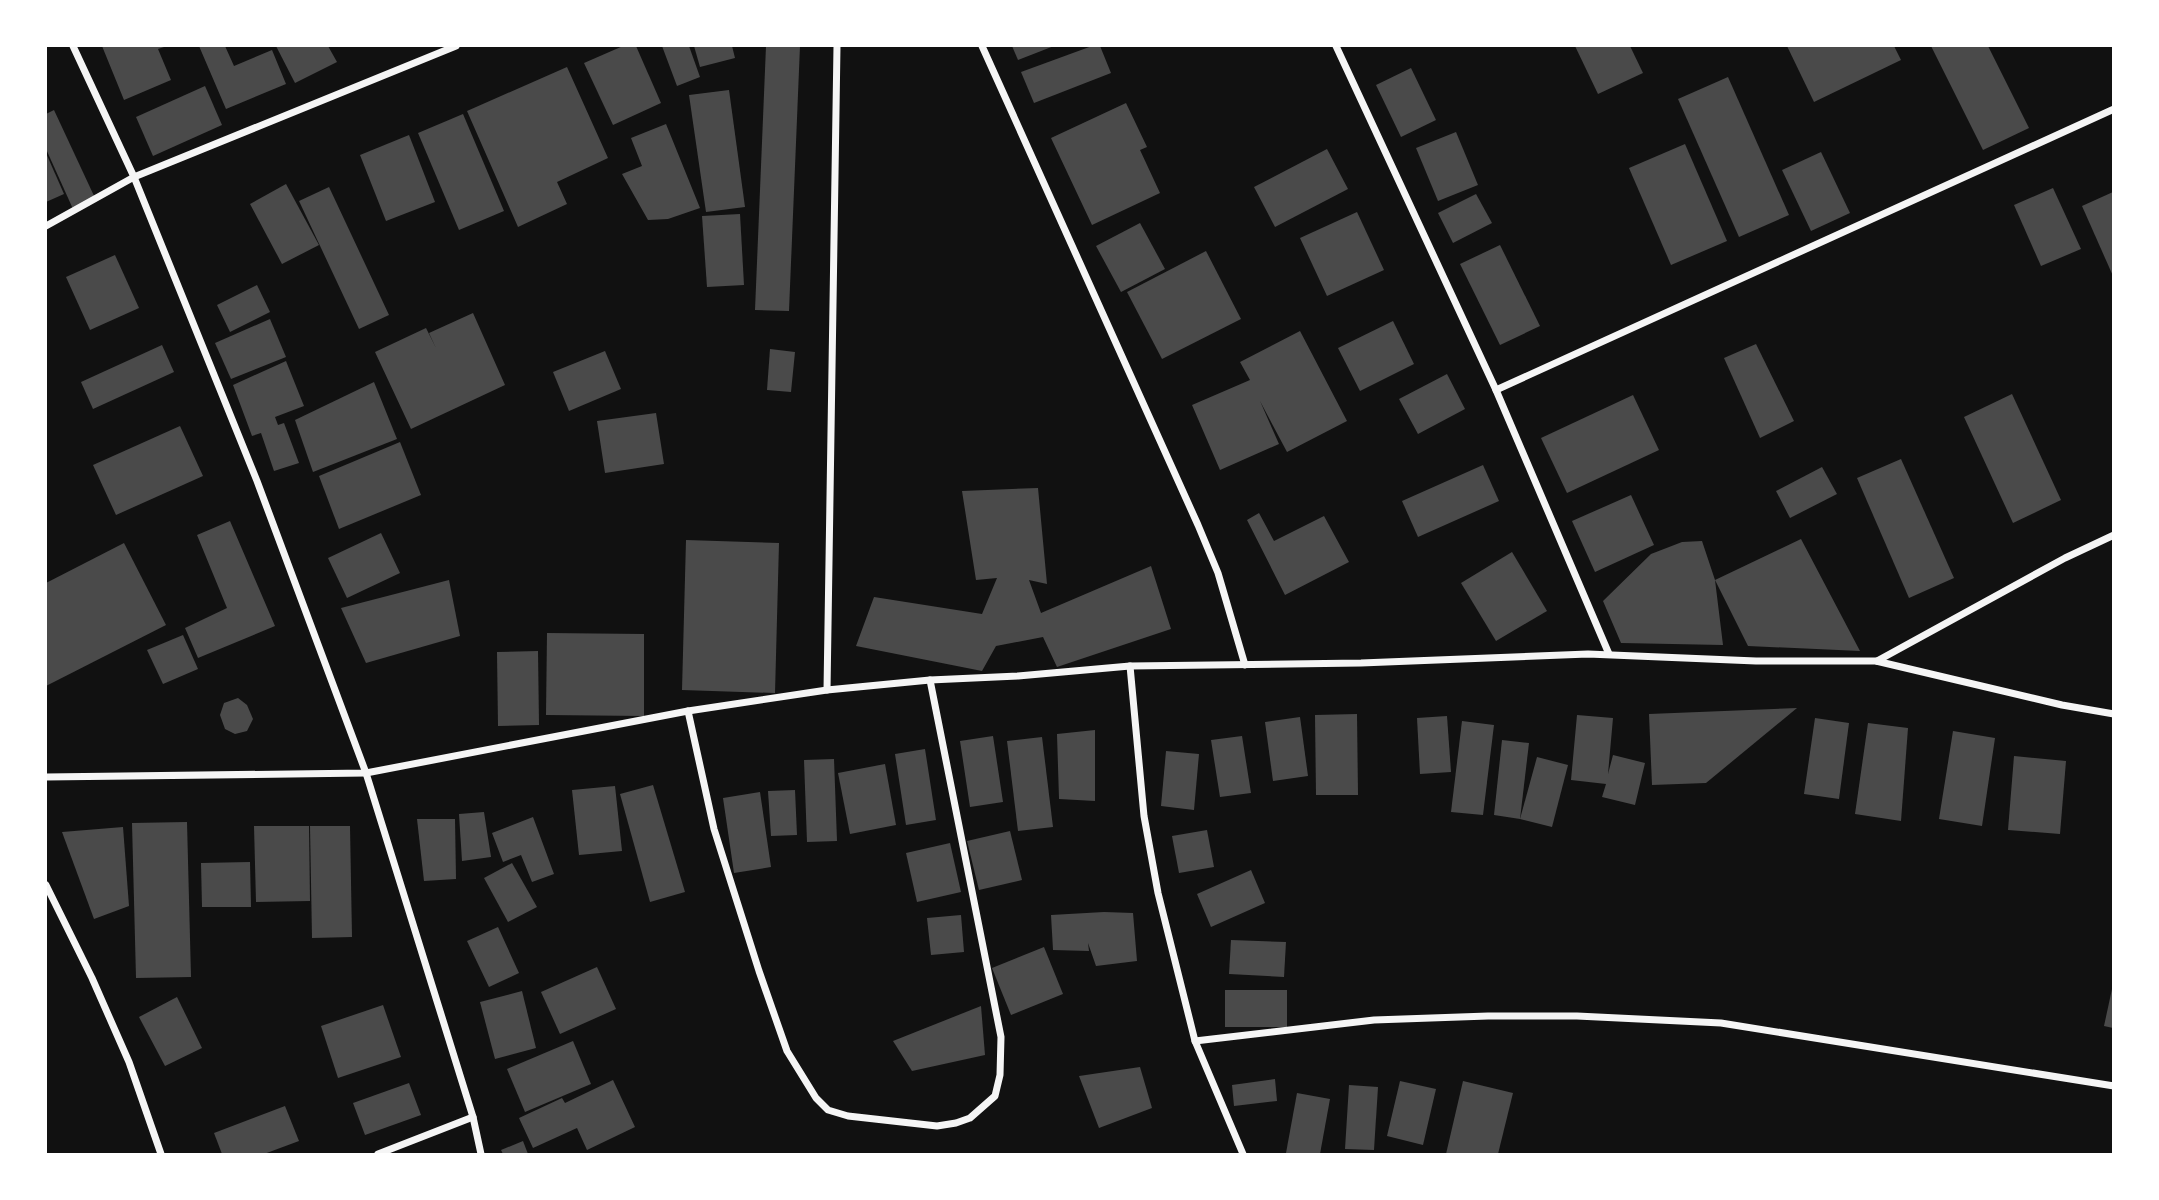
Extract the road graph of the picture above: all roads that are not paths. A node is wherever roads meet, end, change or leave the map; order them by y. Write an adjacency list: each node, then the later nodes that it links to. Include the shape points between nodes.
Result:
1 (73, 46): 7 (street)
2 (456, 46): 7 (street)
3 (837, 46): 16 (street)
4 (982, 46): 13 (street, via 1218,573)
5 (1336, 46): 9 (street)
6 (2113, 109): 9 (street)
7 (134, 177): 8 (street); 19 (street, via 257,481)
8 (46, 226)
9 (1496, 390): 11 (street)
10 (2113, 535): 12 (street)
11 (1609, 654): 12 (street); 13 (street)
12 (1876, 661): 18 (street)
13 (1245, 665): 14 (street)
14 (1130, 666): 15 (street); 22 (street, via 1144,816)
15 (930, 680): 16 (street); 17 (street, via 1001,1037 995,1096 970,1118 937,1126 828,1110 787,1051 714,829)
16 (827, 690): 17 (street)
17 (688, 711): 19 (street)
18 (2113, 714)
19 (366, 773): 20 (street); 24 (street)
20 (46, 778)
21 (46, 885): 25 (street, via 123,1050)
22 (1195, 1041): 23 (street, via 1374,1020 1488,1016 1721,1023); 28 (street)
23 (2113, 1086)
24 (473, 1117): 26 (street); 27 (street)
25 (161, 1154)
26 (378, 1154)
27 (481, 1154)
28 (1243, 1154)

